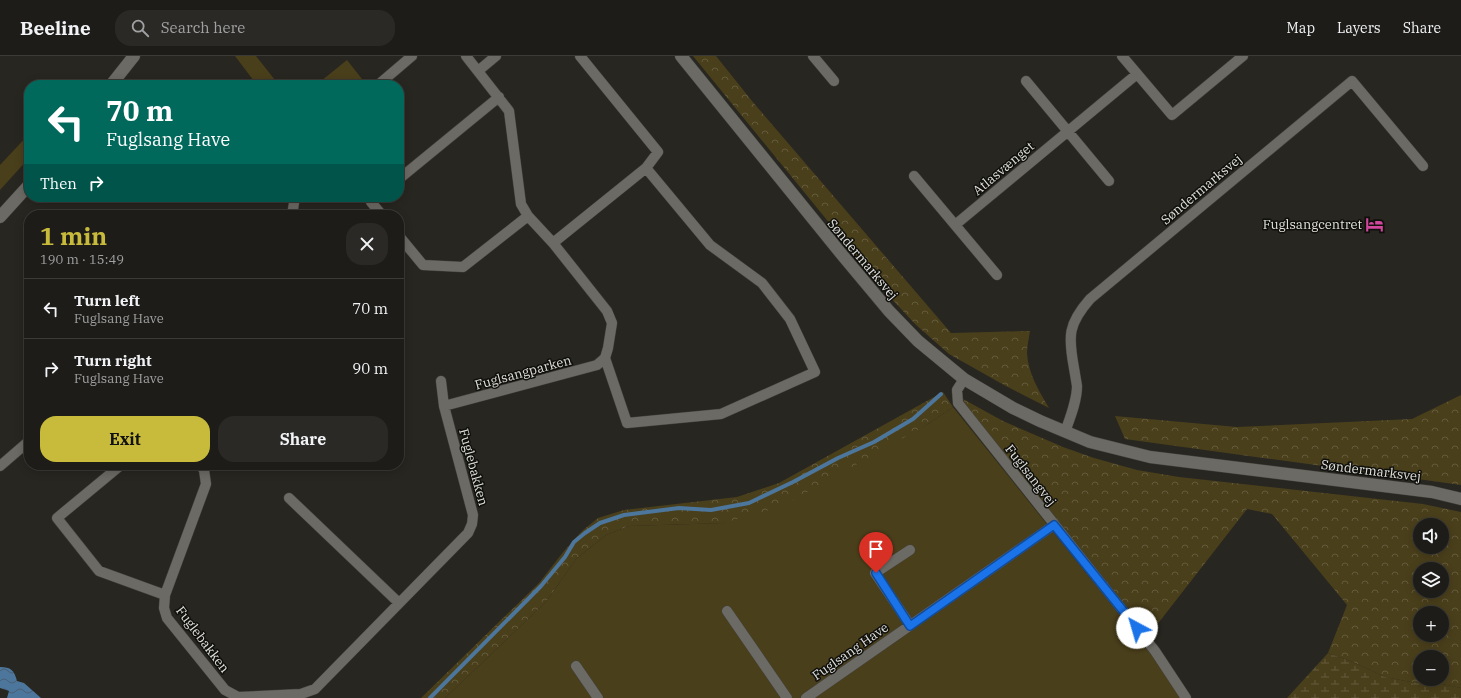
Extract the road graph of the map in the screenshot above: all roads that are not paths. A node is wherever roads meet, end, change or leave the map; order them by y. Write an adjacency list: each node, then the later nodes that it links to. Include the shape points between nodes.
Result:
1 (134, 56): 13 (street)
2 (412, 56): 14 (street)
3 (466, 56): 11 (street)
4 (496, 56): 11 (street)
5 (580, 56): 20 (street, via 658,152)
6 (681, 56): 34 (street, Søndermarksvej, via 889,311 918,341)
7 (813, 56): 16 (street)
8 (1122, 56): 12 (street)
9 (1243, 56): 10 (street)
10 (1231, 60): 12 (street, via 1172,116)
11 (478, 71): 17 (street)
12 (1136, 74): 18 (street, Atlasvænget)
13 (115, 80)
14 (384, 80)
15 (1026, 81): 18 (street)
16 (834, 82)
17 (499, 96): 21 (street); 27 (street, via 509,111 521,204)
18 (1068, 131): 23 (street); 29 (street, Atlasvænget)
19 (1423, 166): 37 (street, Søndermarksvej, via 1352,81 1090,299 1079,312 1071,332 1070,347 1077,387 1072,414)
20 (646, 168): 31 (street); 33 (street, via 710,245 762,283 790,319 815,372 721,414 627,423)
21 (404, 175)
22 (914, 176): 29 (street)
23 (1109, 181)
24 (24, 191): 28 (street)
25 (371, 202): 26 (street)
26 (378, 210)
27 (528, 216): 30 (street, via 463,267 423,265); 31 (street)
28 (0, 217)
29 (955, 225): 32 (street)
30 (404, 242)
31 (553, 243): 33 (street, via 607,311 612,323)
32 (997, 275)
33 (605, 358): 36 (street, Fuglsangparken, via 597,364)
34 (964, 379): 37 (street, Søndermarksvej, via 1013,408); 44 (street, Fuglsangvej, via 957,390 958,403)
35 (441, 381): 36 (street, Fuglebakken)
36 (444, 406): 47 (street, Fuglebakken, via 473,515 472,524 468,533)
37 (1065, 432): 43 (street, Søndermarksvej, via 1090,442 1150,457 1432,492)
38 (24, 445): 39 (street)
39 (0, 466)
40 (114, 470): 46 (street, Fuglebakken, via 57,518 99,571)
41 (204, 470): 46 (street, Fuglebakken, via 206,484)
42 (289, 498): 47 (street)
43 (1461, 499)
44 (1054, 525): 49 (street, Fuglsang Have); 56 (street, Fuglsangvej, via 1155,651)
45 (910, 550): 49 (street, Fuglsang Have, via 876,573)
46 (165, 595): 51 (street, Fuglebakken, via 164,608 167,618)
47 (399, 604): 52 (street, Fuglebakken, via 315,689)
48 (727, 611): 54 (street)
49 (910, 626): 55 (street, Fuglsang Have)
50 (576, 666): 53 (street)
51 (230, 696): 52 (street, Fuglebakken)
52 (301, 696)
53 (598, 698)
54 (787, 698)
55 (806, 698)
56 (1186, 698)

